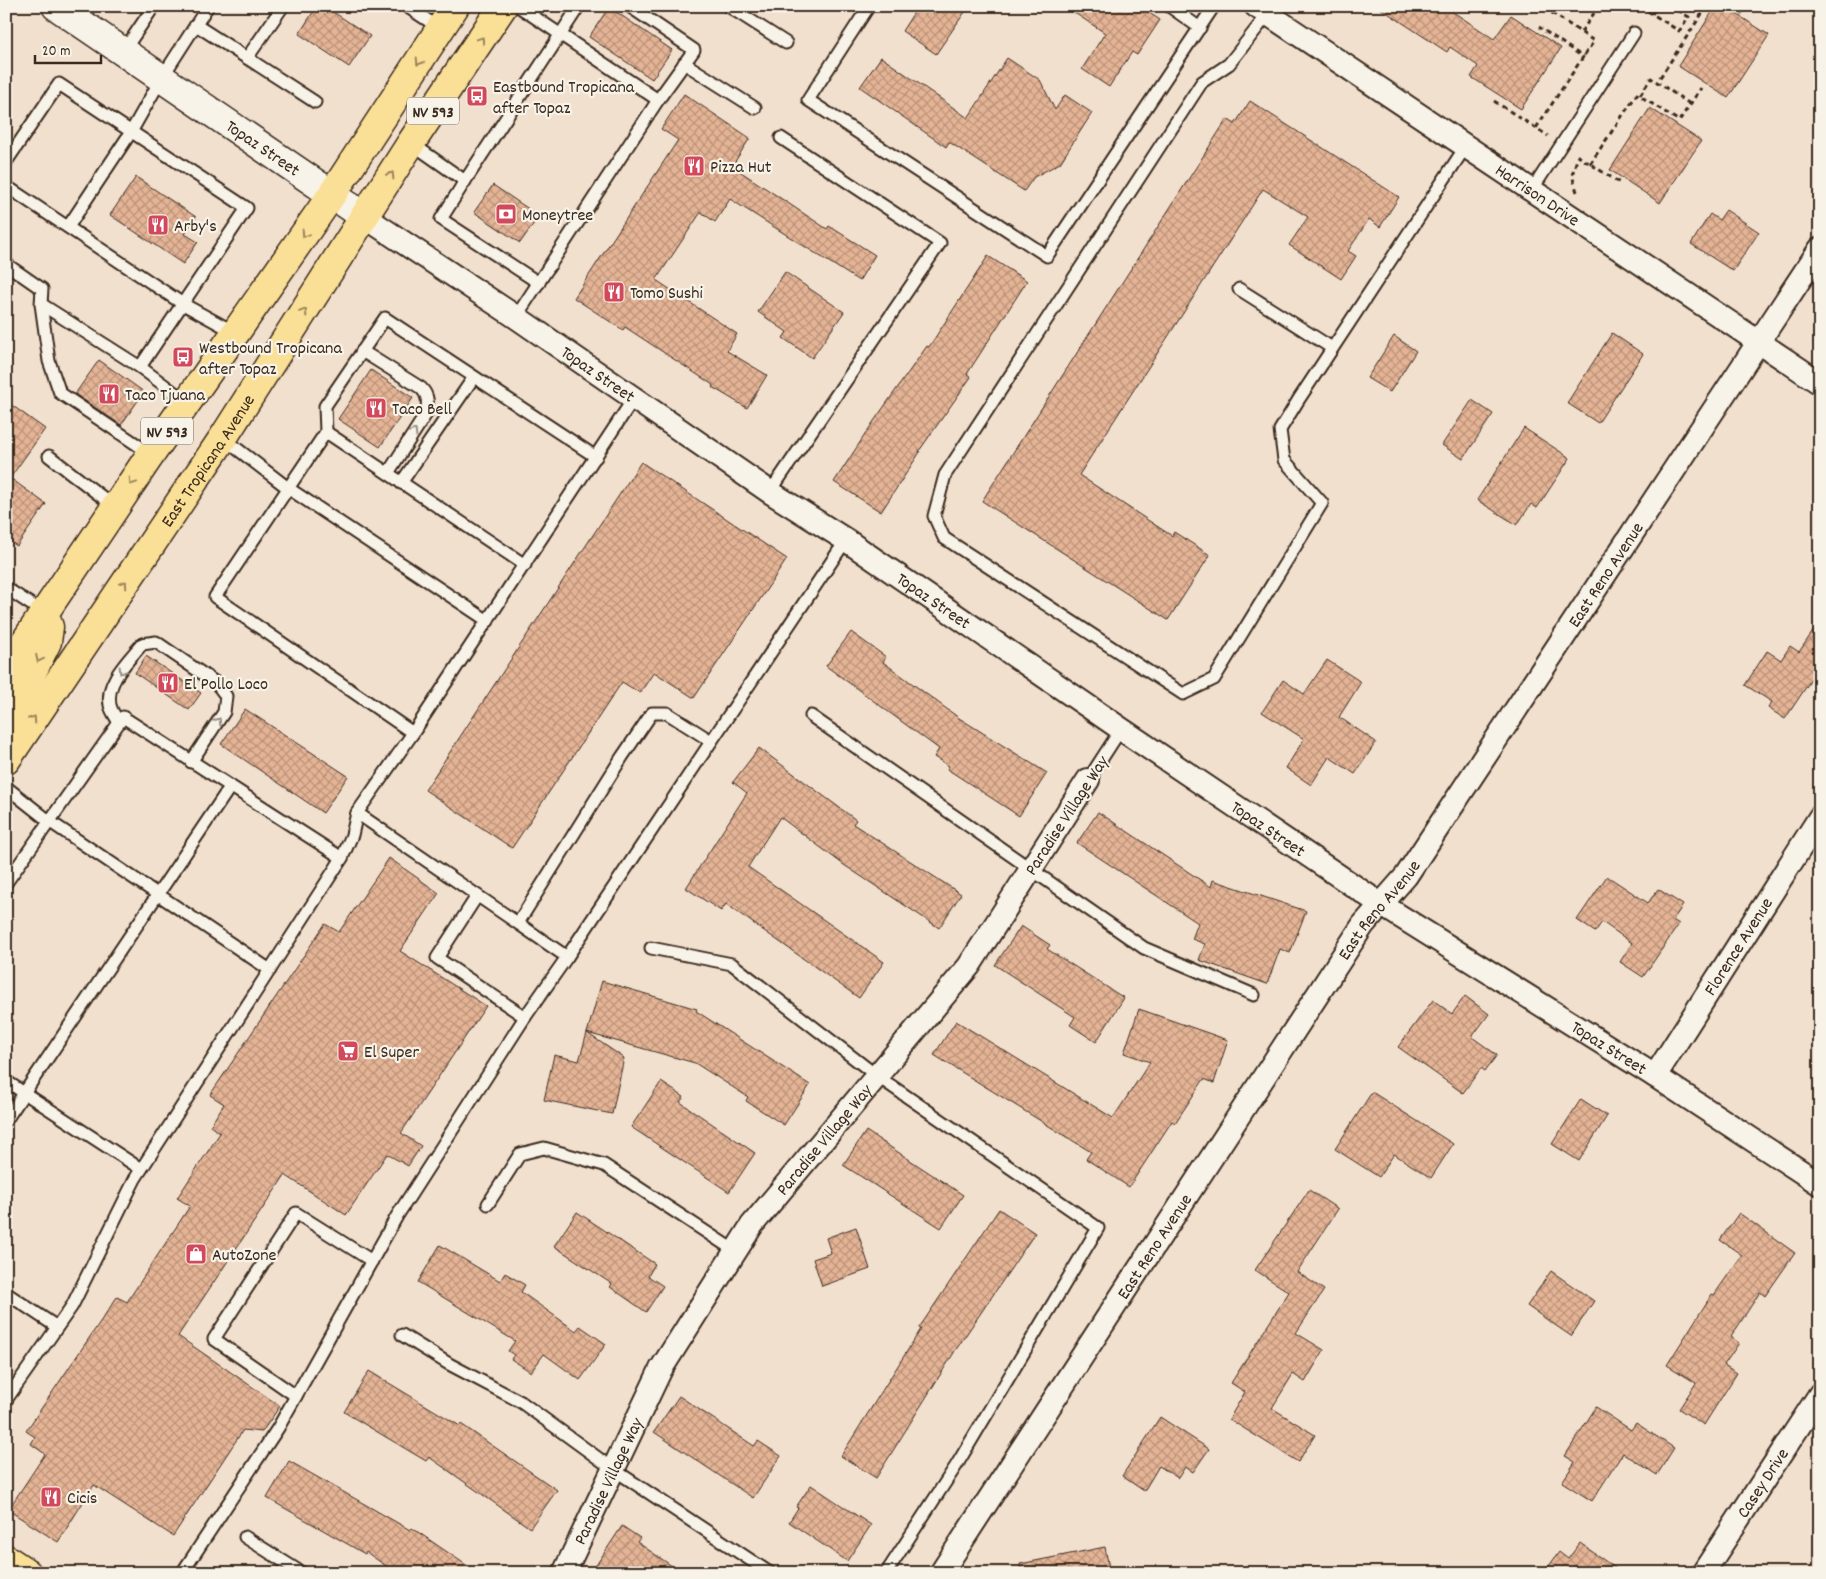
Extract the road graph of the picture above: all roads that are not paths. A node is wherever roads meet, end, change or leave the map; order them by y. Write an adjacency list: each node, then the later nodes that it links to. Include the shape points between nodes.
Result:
1 (154, 6): 22 (lane)
2 (208, 6): 16 (lane)
3 (282, 6): 23 (lane)
4 (406, 6): 18 (lane)
5 (456, 6): 18 (main road, NV 593)
6 (503, 6): 31 (main road, East Tropicana Avenue / NV 593, one-way to 6)
7 (518, 6): 20 (lane)
8 (579, 6): 20 (lane)
9 (629, 6): 24 (lane, via 694,50)
10 (728, 6): 21 (lane)
11 (869, 6): 17 (lane, via 808,100 1047,256)
12 (1168, 6): 17 (lane)
13 (1214, 6): 17 (lane)
14 (69, 10): 22 (street, Topaz Street)
15 (1262, 10): 32 (street, Harrison Drive); 49 (lane, via 1228,64 1202,82 946,475 934,516 944,538 1183,694 1214,679 1322,503 1284,460 1280,430)
16 (196, 25): 23 (lane); 25 (lane)
17 (1200, 28)
18 (440, 29): 37 (main road, NV 593, one-way to 37)
19 (1634, 33): 36 (lane)
20 (560, 34): 26 (lane); 34 (lane)
21 (786, 43)
22 (123, 52): 25 (street, Topaz Street)
23 (247, 58): 27 (lane)
24 (684, 63): 26 (lane); 28 (lane)
25 (162, 79): 29 (lane); 37 (street, Topaz Street)
26 (658, 100): 42 (lane)
27 (315, 102)
28 (755, 108)
29 (131, 132): 33 (lane, via 59,84); 39 (lane); 45 (lane, via 247,208)
30 (781, 138): 64 (lane, via 940,243)
31 (411, 143): 34 (lane); 38 (main road, East Tropicana Avenue / NV 593, one-way to 31)
32 (1466, 146): 36 (street, Harrison Drive); 49 (lane)
33 (6, 162)
34 (465, 181): 42 (lane, via 441,219)
35 (6, 186): 39 (lane)
36 (1532, 190): 48 (street, Harrison Drive)
37 (332, 193): 38 (street, Topaz Street); 47 (main road, NV 593, one-way to 47)
38 (365, 216): 46 (street, Topaz Street); 57 (main road, East Tropicana Avenue / NV 593, one-way to 38)
39 (68, 227): 45 (lane)
40 (1820, 249): 48 (street, East Reno Avenue)
41 (6, 264): 44 (lane, via 42,289)
42 (539, 283): 46 (lane)
43 (1239, 289): 49 (lane)
44 (41, 304): 51 (lane); 58 (lane, via 49,361 60,393)
45 (182, 304): 47 (lane); 51 (lane)
46 (516, 317): 54 (street, Topaz Street)
47 (236, 333): 55 (main road, NV 593)
48 (1759, 342): 53 (street, Harrison Drive); 91 (street, East Reno Avenue, via 1406,876)
49 (1332, 348)
50 (362, 351): 52 (lane, via 385,318); 56 (lane, via 325,406); 61 (lane, one-way to 50, via 426,414 426,393)
51 (140, 367): 55 (lane)
52 (474, 377): 60 (lane); 62 (lane)
53 (1820, 383)
54 (634, 398): 60 (lane); 64 (street, Topaz Street)
55 (188, 403): 58 (main road, NV 593)
56 (326, 432): 61 (lane); 63 (lane)
57 (223, 438): 63 (lane); 78 (main road, East Tropicana Avenue / NV 593, one-way to 57)
58 (151, 454): 65 (main road, NV 593, one-way to 65)
59 (49, 456): 65 (lane)
60 (596, 457): 67 (lane)
61 (388, 473): 62 (lane)
62 (402, 482): 67 (lane)
63 (288, 488): 70 (lane); 76 (lane, via 215,597)
64 (770, 492): 66 (street, Topaz Street)
65 (115, 507): 69 (main road, NV 593)
66 (846, 540): 75 (street, Topaz Street); 77 (lane)
67 (525, 565): 70 (lane)
68 (6, 588): 69 (lane)
69 (44, 613): 71 (main road, NV 593); 74 (main road, one-way to 74, via 49,627 47,642)
70 (488, 622): 76 (lane)
71 (6, 670)
72 (811, 716): 87 (lane)
73 (119, 723): 79 (lane, via 123,717); 79 (lane, one-way to 73, via 224,712 226,696 216,683 156,642 142,644 122,668 110,690 110,705); 85 (lane)
74 (6, 725)
75 (1121, 729): 80 (lane, Paradise Village Way); 91 (street, Topaz Street)
76 (413, 733): 83 (lane)
77 (712, 740): 92 (lane, via 667,713 652,713); 94 (lane)
78 (6, 760)
79 (191, 762): 82 (lane)
80 (1088, 780): 87 (street, Paradise Village Way)
81 (6, 787): 85 (lane)
82 (230, 787): 86 (lane); 89 (lane)
83 (357, 812): 86 (lane); 90 (lane)
84 (1820, 817): 99 (street, Florence Avenue)
85 (49, 820): 88 (lane); 89 (lane)
86 (342, 858): 95 (lane)
87 (1031, 869): 96 (lane, via 1144,948); 98 (street, Paradise Village Way, via 969,966)
88 (6, 883)
89 (157, 894): 95 (lane); 101 (lane)
90 (477, 896): 92 (lane); 97 (lane, via 437,958)
91 (1382, 905): 99 (street, Topaz Street); 123 (street, East Reno Avenue, via 1358,933)
92 (518, 924): 94 (lane)
93 (652, 948): 98 (lane, via 732,964)
94 (567, 957): 97 (lane)
95 (270, 970): 103 (lane)
96 (1254, 995)
97 (525, 1017): 107 (lane, via 397,1216)
98 (877, 1076): 106 (street, Paradise Village Way, via 752,1225); 122 (lane, via 1098,1228 956,1466)
99 (1655, 1076): 104 (street, Topaz Street)
100 (6, 1081): 101 (lane)
101 (25, 1094): 102 (lane); 103 (lane)
102 (6, 1120)
103 (141, 1169): 109 (lane, via 72,1306)
104 (1820, 1184)
105 (488, 1204): 106 (lane, via 520,1154 544,1148 604,1165)
106 (735, 1251): 114 (street, Paradise Village Way, via 661,1369)
107 (372, 1261): 112 (lane); 112 (lane, via 296,1213 214,1339)
108 (6, 1293): 109 (lane)
109 (57, 1327): 113 (lane)
110 (402, 1335): 114 (lane, via 521,1402)
111 (1820, 1394): 124 (street, Casey Drive)
112 (296, 1396): 118 (lane)
113 (6, 1400)
114 (613, 1469): 120 (street, Paradise Village Way); 121 (lane)
115 (244, 1537): 119 (lane)
116 (6, 1559): 117 (main road)
117 (27, 1573)
118 (182, 1573)
119 (302, 1573)
120 (564, 1573)
121 (770, 1573)
122 (886, 1573)
123 (941, 1573)
124 (1703, 1573)

